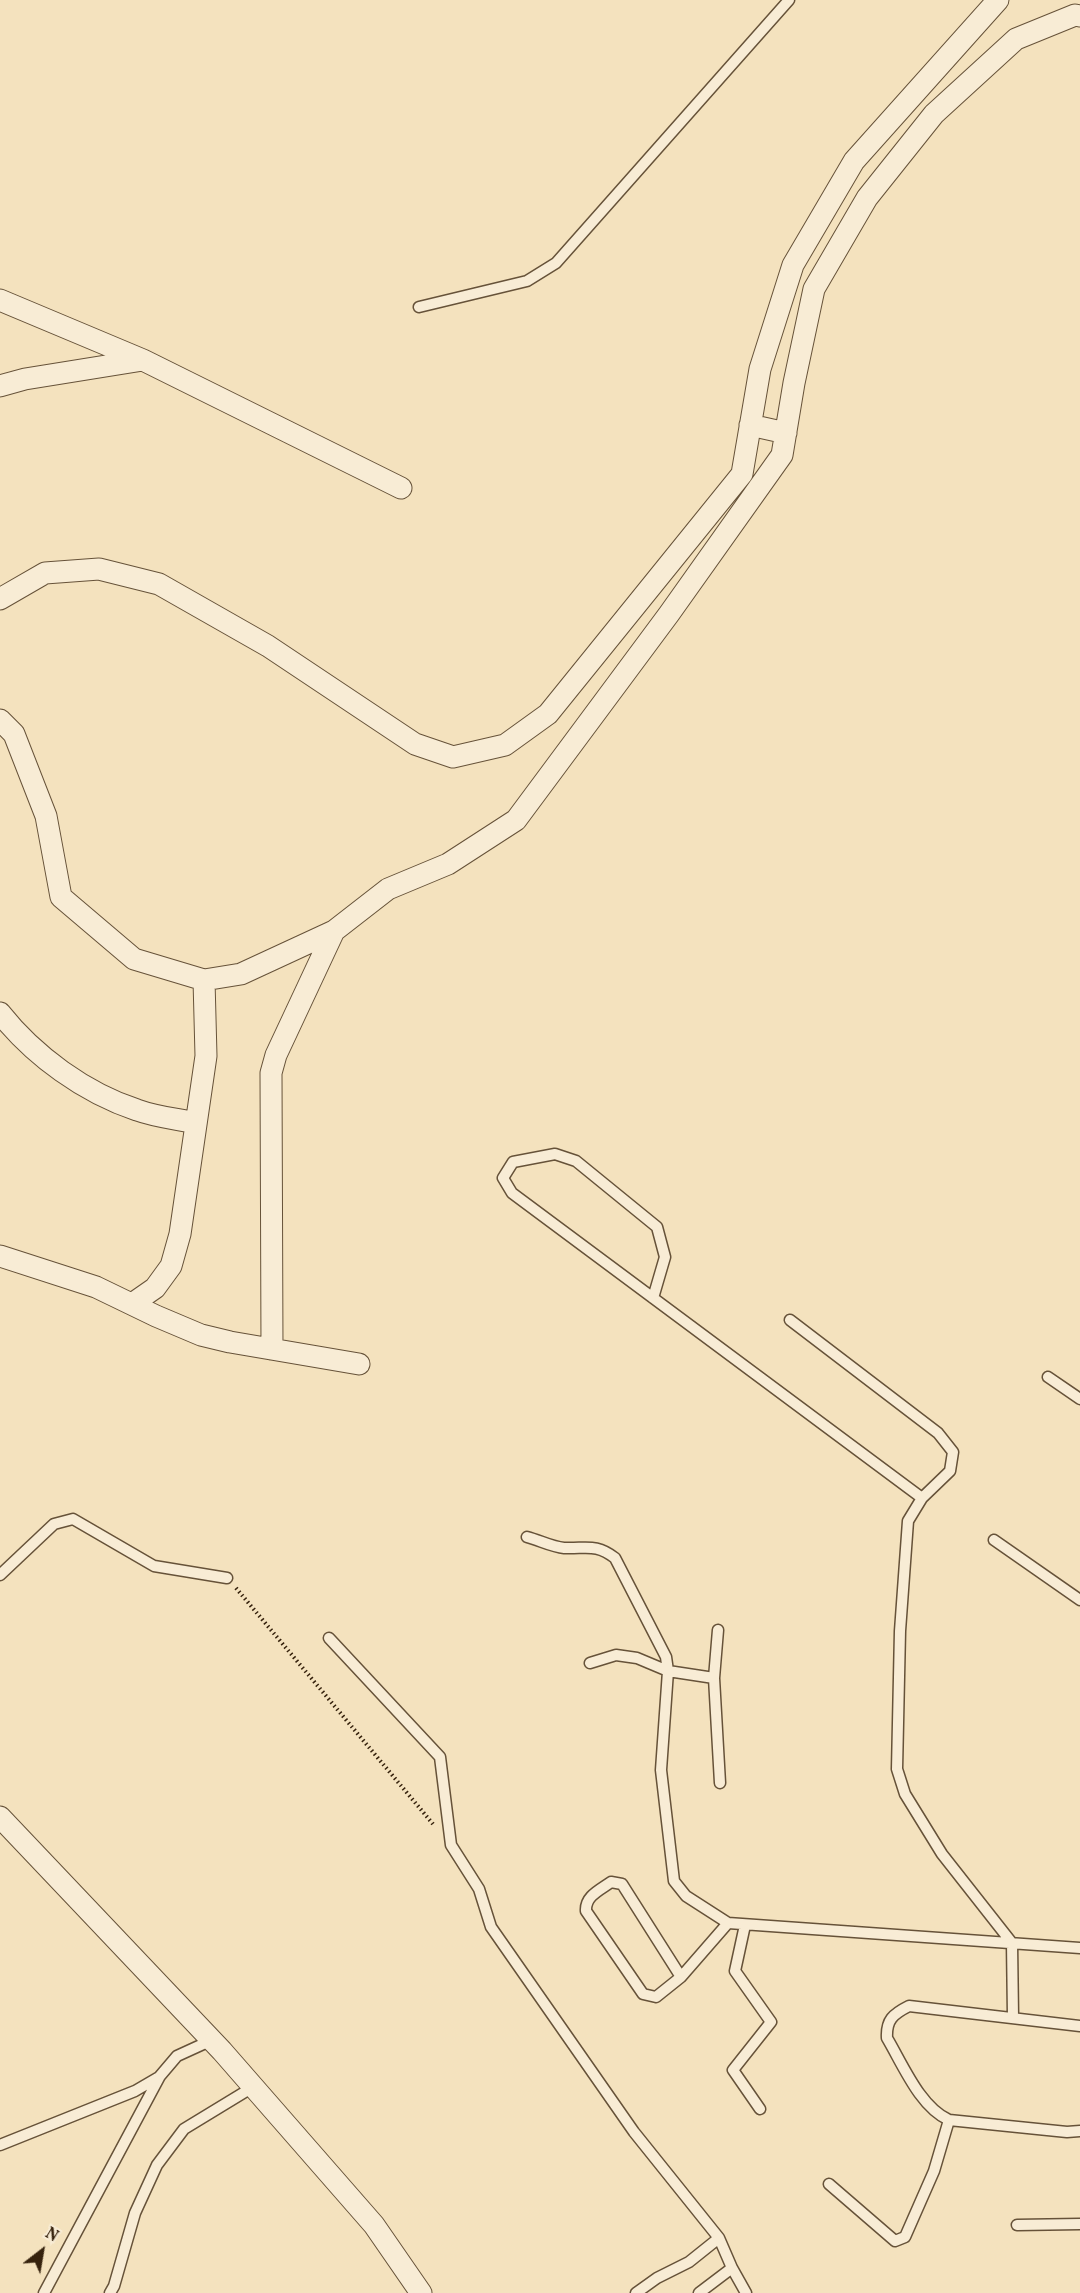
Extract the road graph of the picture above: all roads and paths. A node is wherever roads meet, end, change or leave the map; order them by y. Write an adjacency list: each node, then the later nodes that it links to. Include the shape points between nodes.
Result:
1 (789, 0): 7 (lane, via 556,263 527,281)
2 (998, 0): 4 (street)
3 (1080, 16): 5 (street, via 1016,39 934,114)
4 (855, 160): 5 (street); 8 (street, via 793,265)
5 (883, 178): 9 (street, via 867,198 814,289)
6 (0, 300): 10 (street)
7 (419, 307)
8 (770, 338): 9 (street); 12 (street)
9 (802, 347): 13 (street)
10 (143, 360): 11 (street); 14 (street)
11 (0, 386)
12 (750, 425): 13 (street); 15 (street, via 742,474)
13 (786, 433): 17 (street, via 782,455)
14 (401, 488)
15 (642, 597): 16 (street, via 548,714 505,745 453,757 415,744 268,645 159,584 99,569 45,573); 17 (street)
16 (0, 598)
17 (669, 614): 19 (street, via 516,820 448,864 388,889)
18 (0, 720): 20 (street, via 14,734 46,816 61,897 134,959)
19 (334, 931): 20 (street, via 241,974); 27 (street, via 276,1054 271,1073)
20 (204, 980): 22 (street, via 206,1056)
21 (0, 1013): 22 (street, via 48,1061 100,1095 139,1111)
22 (196, 1123): 25 (street, via 180,1234 171,1266 155,1288)
23 (0, 1256): 25 (street, via 96,1287)
24 (653, 1298): 24 (lane, via 665,1257 657,1227 576,1161 555,1154 513,1162 503,1178 512,1193); 31 (lane)
25 (132, 1304): 27 (street, via 201,1335)
26 (790, 1320): 31 (lane, via 938,1433 953,1452 950,1471)
27 (272, 1349): 28 (street)
28 (359, 1364)
29 (1048, 1377): 30 (lane)
30 (1080, 1399)
31 (922, 1498): 47 (lane, via 908,1521 900,1631 897,1769 905,1794 942,1854)
32 (527, 1537): 40 (lane, via 562,1548 606,1550 615,1558 666,1658)
33 (994, 1540): 36 (lane)
34 (0, 1575): 35 (lane, via 54,1524 74,1519 154,1566)
35 (227, 1578): 44 (path)
36 (1080, 1600)
37 (718, 1630): 41 (lane)
38 (329, 1638): 44 (lane, via 440,1757)
39 (590, 1664): 40 (lane, via 616,1655 637,1658)
40 (668, 1671): 41 (lane); 45 (lane, via 660,1770 674,1881 686,1896)
41 (714, 1678): 42 (lane)
42 (720, 1783)
43 (0, 1817): 52 (street)
44 (451, 1845): 62 (lane, via 479,1889 491,1928 634,2132)
45 (728, 1923): 46 (lane); 49 (lane)
46 (746, 1925): 47 (lane); 55 (lane, via 735,1971 771,2022 733,2070)
47 (1012, 1943): 48 (lane); 50 (lane)
48 (1080, 1948)
49 (681, 1977): 49 (lane, via 657,1997 643,1994 586,1911 589,1898 611,1882 622,1884)
50 (1013, 2017): 51 (lane); 56 (lane, via 909,2006 895,2013 886,2025 886,2038 926,2104)
51 (1080, 2026)
52 (212, 2040): 53 (lane, via 177,2056); 54 (street)
53 (160, 2076): 58 (lane, via 135,2091); 64 (lane)
54 (253, 2087): 65 (lane, via 184,2129 157,2165 135,2213); 66 (street, via 374,2225)
55 (760, 2109)
56 (949, 2120): 57 (lane); 59 (lane, via 934,2171 905,2237 895,2241)
57 (1080, 2131)
58 (0, 2145)
59 (829, 2184)
60 (1080, 2224): 61 (lane)
61 (1017, 2225)
62 (719, 2238): 63 (lane); 67 (lane, via 689,2262)
63 (732, 2268): 68 (lane); 69 (lane)
64 (44, 2293)
65 (110, 2293)
66 (421, 2293)
67 (636, 2293)
68 (699, 2293)
69 (746, 2293)

